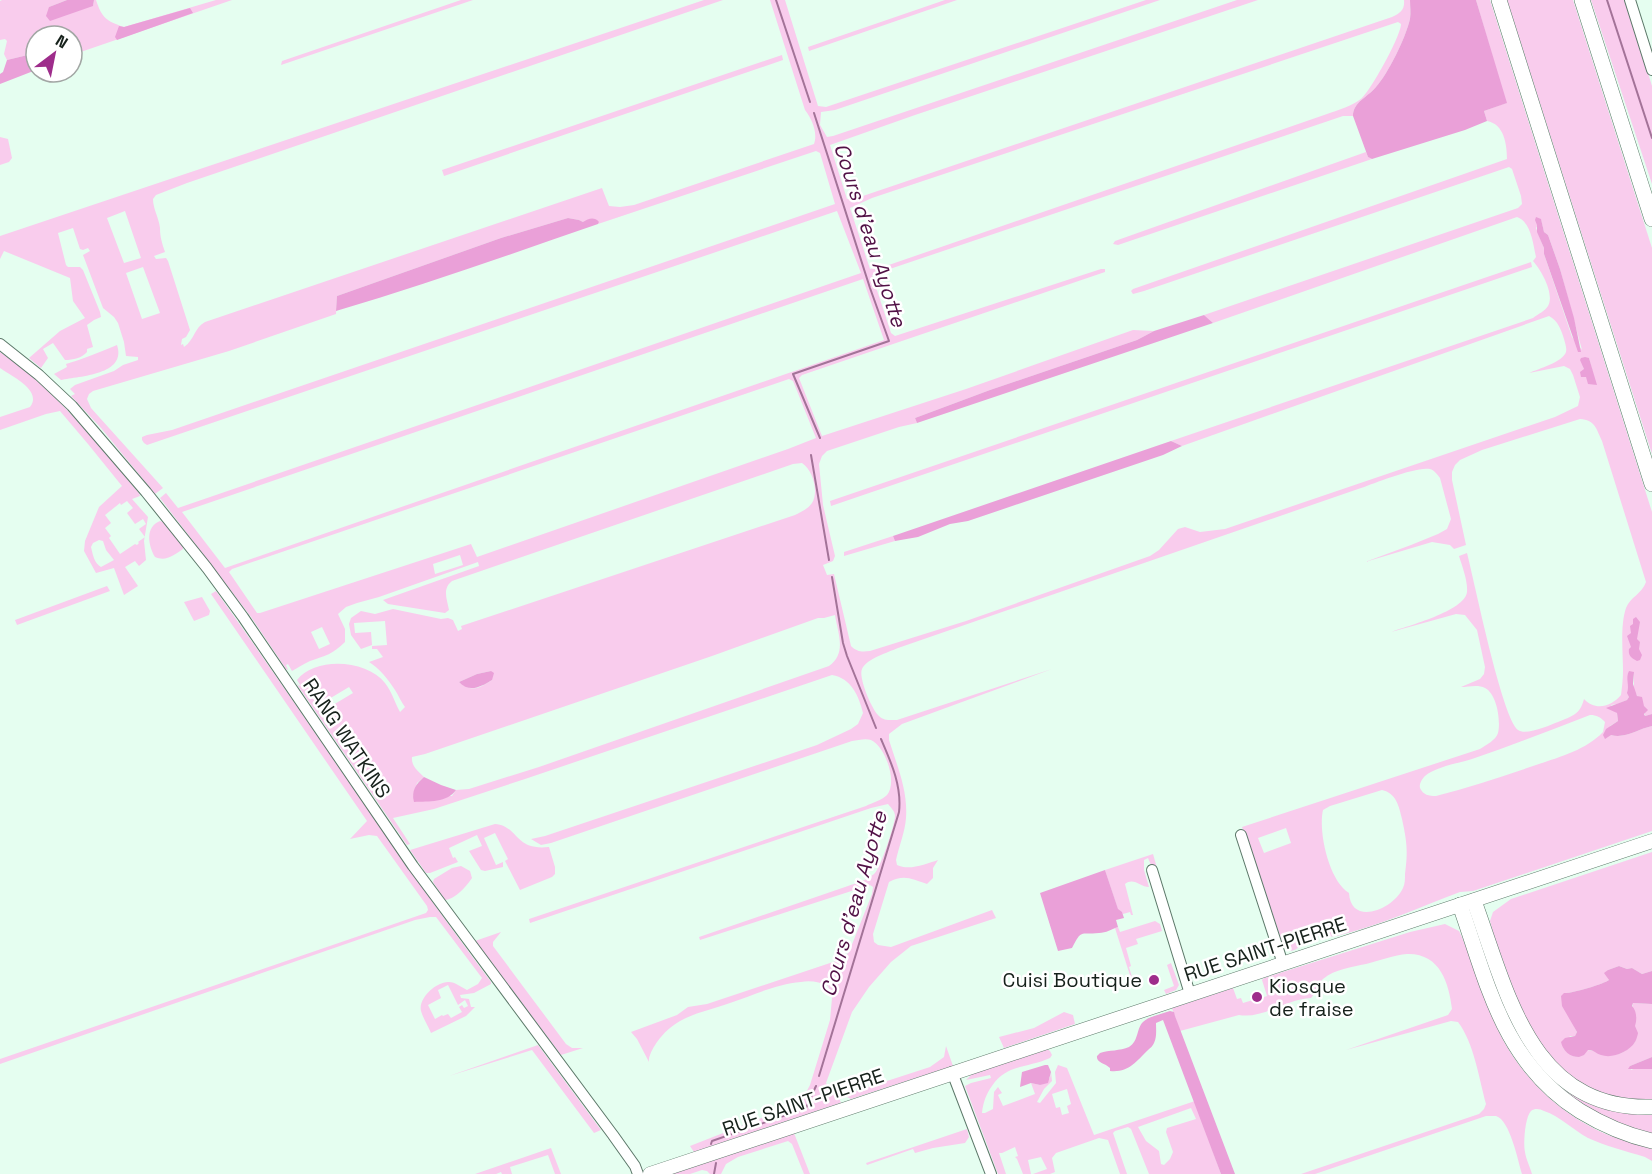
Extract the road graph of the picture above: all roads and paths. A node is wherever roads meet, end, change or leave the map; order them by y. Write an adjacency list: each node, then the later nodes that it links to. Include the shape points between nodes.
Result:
1 (1499, 0): 7 (highway)
2 (1582, 0): 5 (highway)
3 (1630, 0): 4 (street)
4 (1652, 70)
5 (1652, 219)
6 (0, 344): 17 (street, RANG WATKINS, via 72,405 207,568 412,866)
7 (1652, 484)
8 (1241, 834): 12 (street)
9 (1652, 841): 11 (main road, RUE SAINT-PIERRE)
10 (1152, 870): 13 (street)
11 (1467, 903): 12 (main road, RUE SAINT-PIERRE); 15 (highway, via 1514,1011 1542,1057 1565,1080 1592,1096 1621,1105); 16 (highway, via 1498,1013 1528,1064 1553,1090 1583,1112 1614,1129)
12 (1283, 964): 13 (main road, RUE SAINT-PIERRE)
13 (1190, 994): 14 (main road, RUE SAINT-PIERRE)
14 (952, 1072): 18 (main road, RUE SAINT-PIERRE); 19 (street)
15 (1652, 1107)
16 (1652, 1141)
17 (638, 1174)
18 (651, 1174)
19 (991, 1174)

